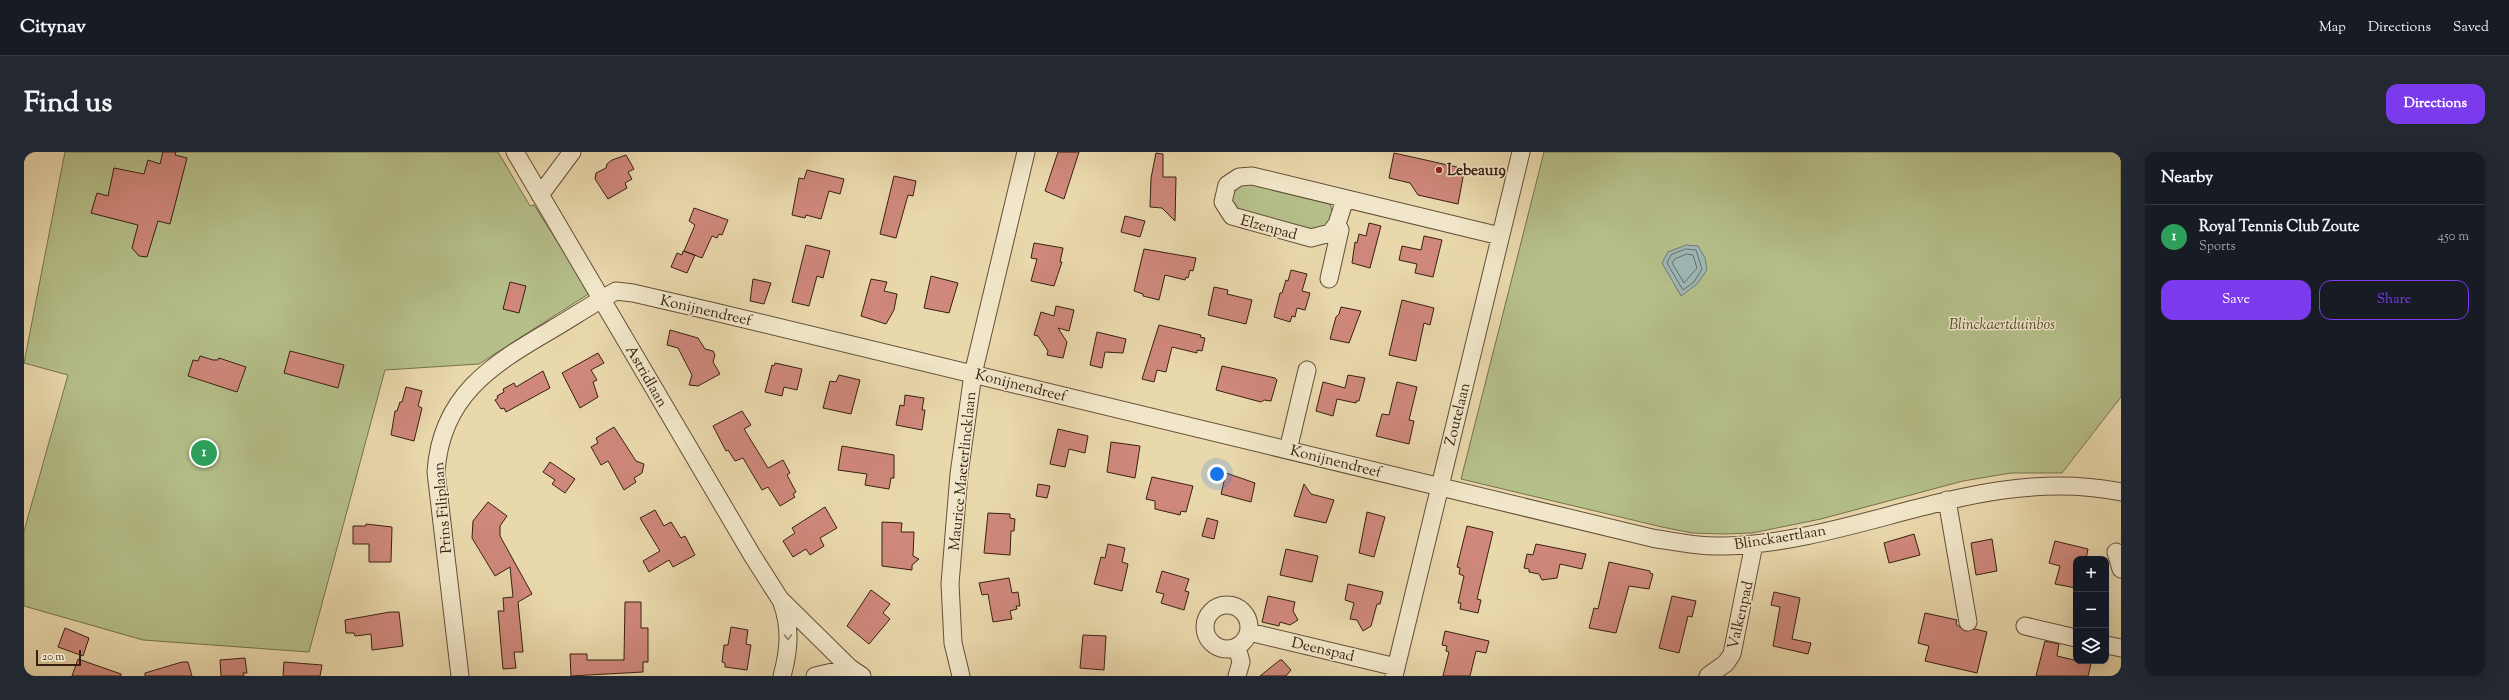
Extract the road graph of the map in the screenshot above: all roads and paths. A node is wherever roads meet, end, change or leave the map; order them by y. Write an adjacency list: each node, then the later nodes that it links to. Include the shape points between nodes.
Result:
1 (515, 152): 5 (street, Astridlaan)
2 (572, 152): 5 (street)
3 (1026, 152): 12 (street, Maurice Maeterlincklaan)
4 (1521, 152): 8 (street, Zoutelaan)
5 (540, 195): 10 (street, Astridlaan)
6 (1345, 199): 7 (street); 7 (street, Elzenpad, via 1252,176 1232,180 1223,193 1226,210 1238,220 1311,238 1330,233); 8 (street, Elzenpad)
7 (1337, 224): 9 (street, via 1340,230)
8 (1500, 236): 14 (street, Zoutelaan)
9 (1329, 279)
10 (603, 299): 12 (street, Konijnendreef, via 616,291 633,293); 20 (street, Astridlaan); 30 (street, Prins Filiplaan, via 493,366 475,382 456,407 445,430 437,457 436,472)
11 (1307, 370): 13 (street)
12 (972, 374): 13 (street, Konijnendreef); 33 (street, Maurice Maeterlincklaan, via 955,506 950,584 954,642)
13 (1288, 450): 14 (street, Konijnendreef)
14 (1440, 487): 17 (street, Blinckaertlaan, via 1652,538 1708,546); 28 (street, Zoutelaan)
15 (2121, 492): 16 (street, Blinckaertlaan, via 2090,487 2010,488)
16 (1947, 500): 17 (street, Blinckaertlaan, via 1805,535); 21 (street)
17 (1754, 544): 35 (street, Valkenpad, via 1732,654 1726,663)
18 (2116, 552): 19 (street)
19 (2121, 569)
20 (780, 599): 29 (street); 31 (street, one-way to 31, via 787,619 788,647)
21 (1968, 622)
22 (2025, 626): 24 (street)
23 (1249, 632): 26 (street); 26 (street, via 1248,619 1239,608 1224,604 1211,611 1205,626 1208,639 1218,647); 28 (street, Deenspad)
24 (2073, 637)
25 (2109, 646): 27 (street)
26 (1237, 647): 34 (street, via 1240,662)
27 (2121, 648)
28 (1395, 671)
29 (856, 672): 32 (street)
30 (460, 676)
31 (782, 676)
32 (815, 676)
33 (961, 676)
34 (1237, 676)
35 (1708, 676)

